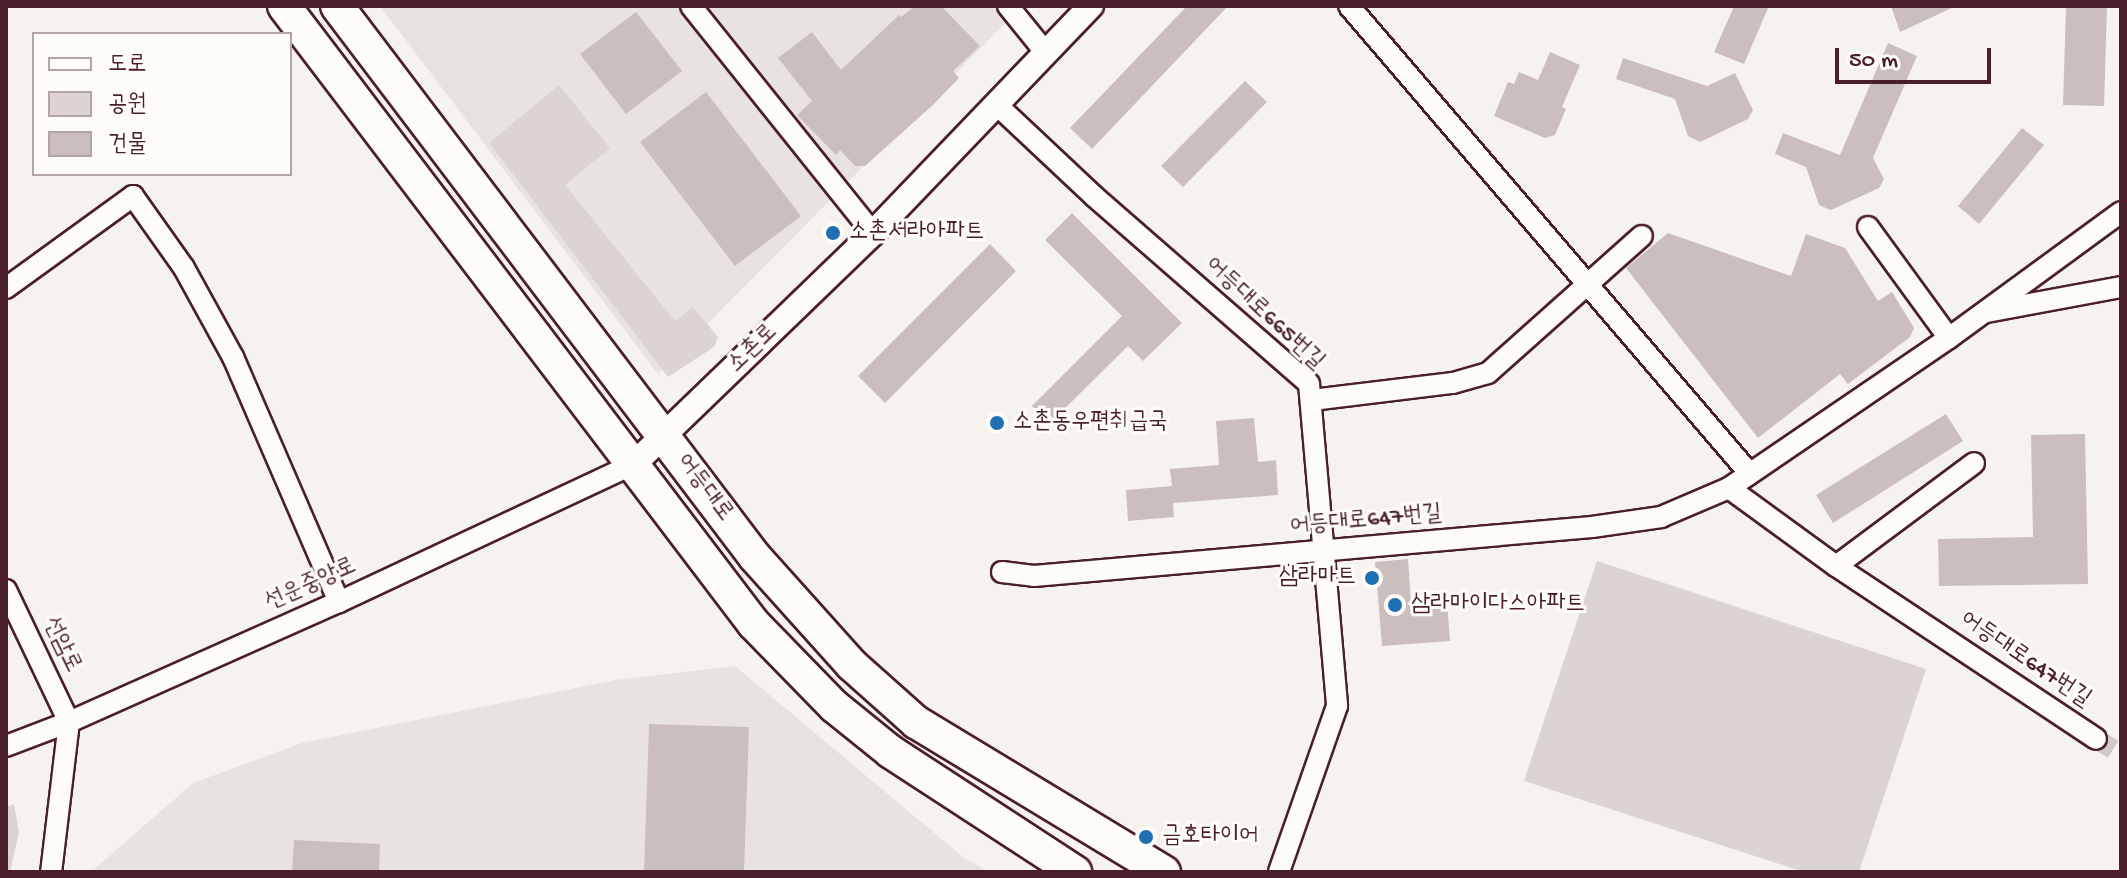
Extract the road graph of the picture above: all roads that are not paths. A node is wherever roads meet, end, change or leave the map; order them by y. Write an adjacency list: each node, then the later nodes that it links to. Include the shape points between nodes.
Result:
1 (284, 6): 21 (main road, 어등대로)
2 (337, 6): 19 (main road, 어등대로)
3 (691, 6): 11 (street)
4 (1008, 6): 7 (street)
5 (1091, 6): 7 (street, 소촌로)
6 (1349, 6): 13 (street)
7 (1046, 53): 8 (street, 소촌로)
8 (997, 105): 11 (street, 소촌로); 18 (street, 어등대로665번길, via 1309,384)
9 (2121, 212): 16 (street, 어등대로647번길)
10 (1868, 227): 17 (street)
11 (873, 233): 19 (street, 소촌로)
12 (1642, 236): 13 (street)
13 (1590, 284): 18 (street, via 1509,356 1473,379); 22 (street)
14 (2121, 287): 16 (street, 어등대로647번길)
15 (6, 288): 28 (street, via 133,196 184,268 233,357)
16 (1979, 313): 17 (street, 어등대로647번길)
17 (1949, 338): 22 (street, 어등대로647번길)
18 (1312, 400): 24 (street, 어등대로665번길)
19 (664, 435): 21 (street, 소촌로); 34 (main road, 어등대로, via 774,579 852,665 916,722)
20 (1974, 463): 25 (street)
21 (634, 464): 28 (street, 선운중앙로); 33 (main road, 어등대로, via 754,624 834,706 891,752)
22 (1750, 474): 23 (street, 어등대로647번길)
23 (1729, 488): 24 (street, 어등대로647번길, via 1661,517 1632,523); 25 (street, 어등대로647번길)
24 (1325, 551): 26 (street, 어등대로647번길, via 1034,576); 35 (street, 어등대로665번길, via 1337,706)
25 (1836, 566): 30 (street, 어등대로647번길)
26 (1002, 572)
27 (6, 590): 29 (street, 선암로)
28 (339, 602): 29 (street, 선운중앙로)
29 (69, 722): 31 (street, 선운중앙로); 32 (street)
30 (2096, 739)
31 (6, 746)
32 (51, 872)
33 (1075, 872)
34 (1164, 872)
35 (1279, 872)

